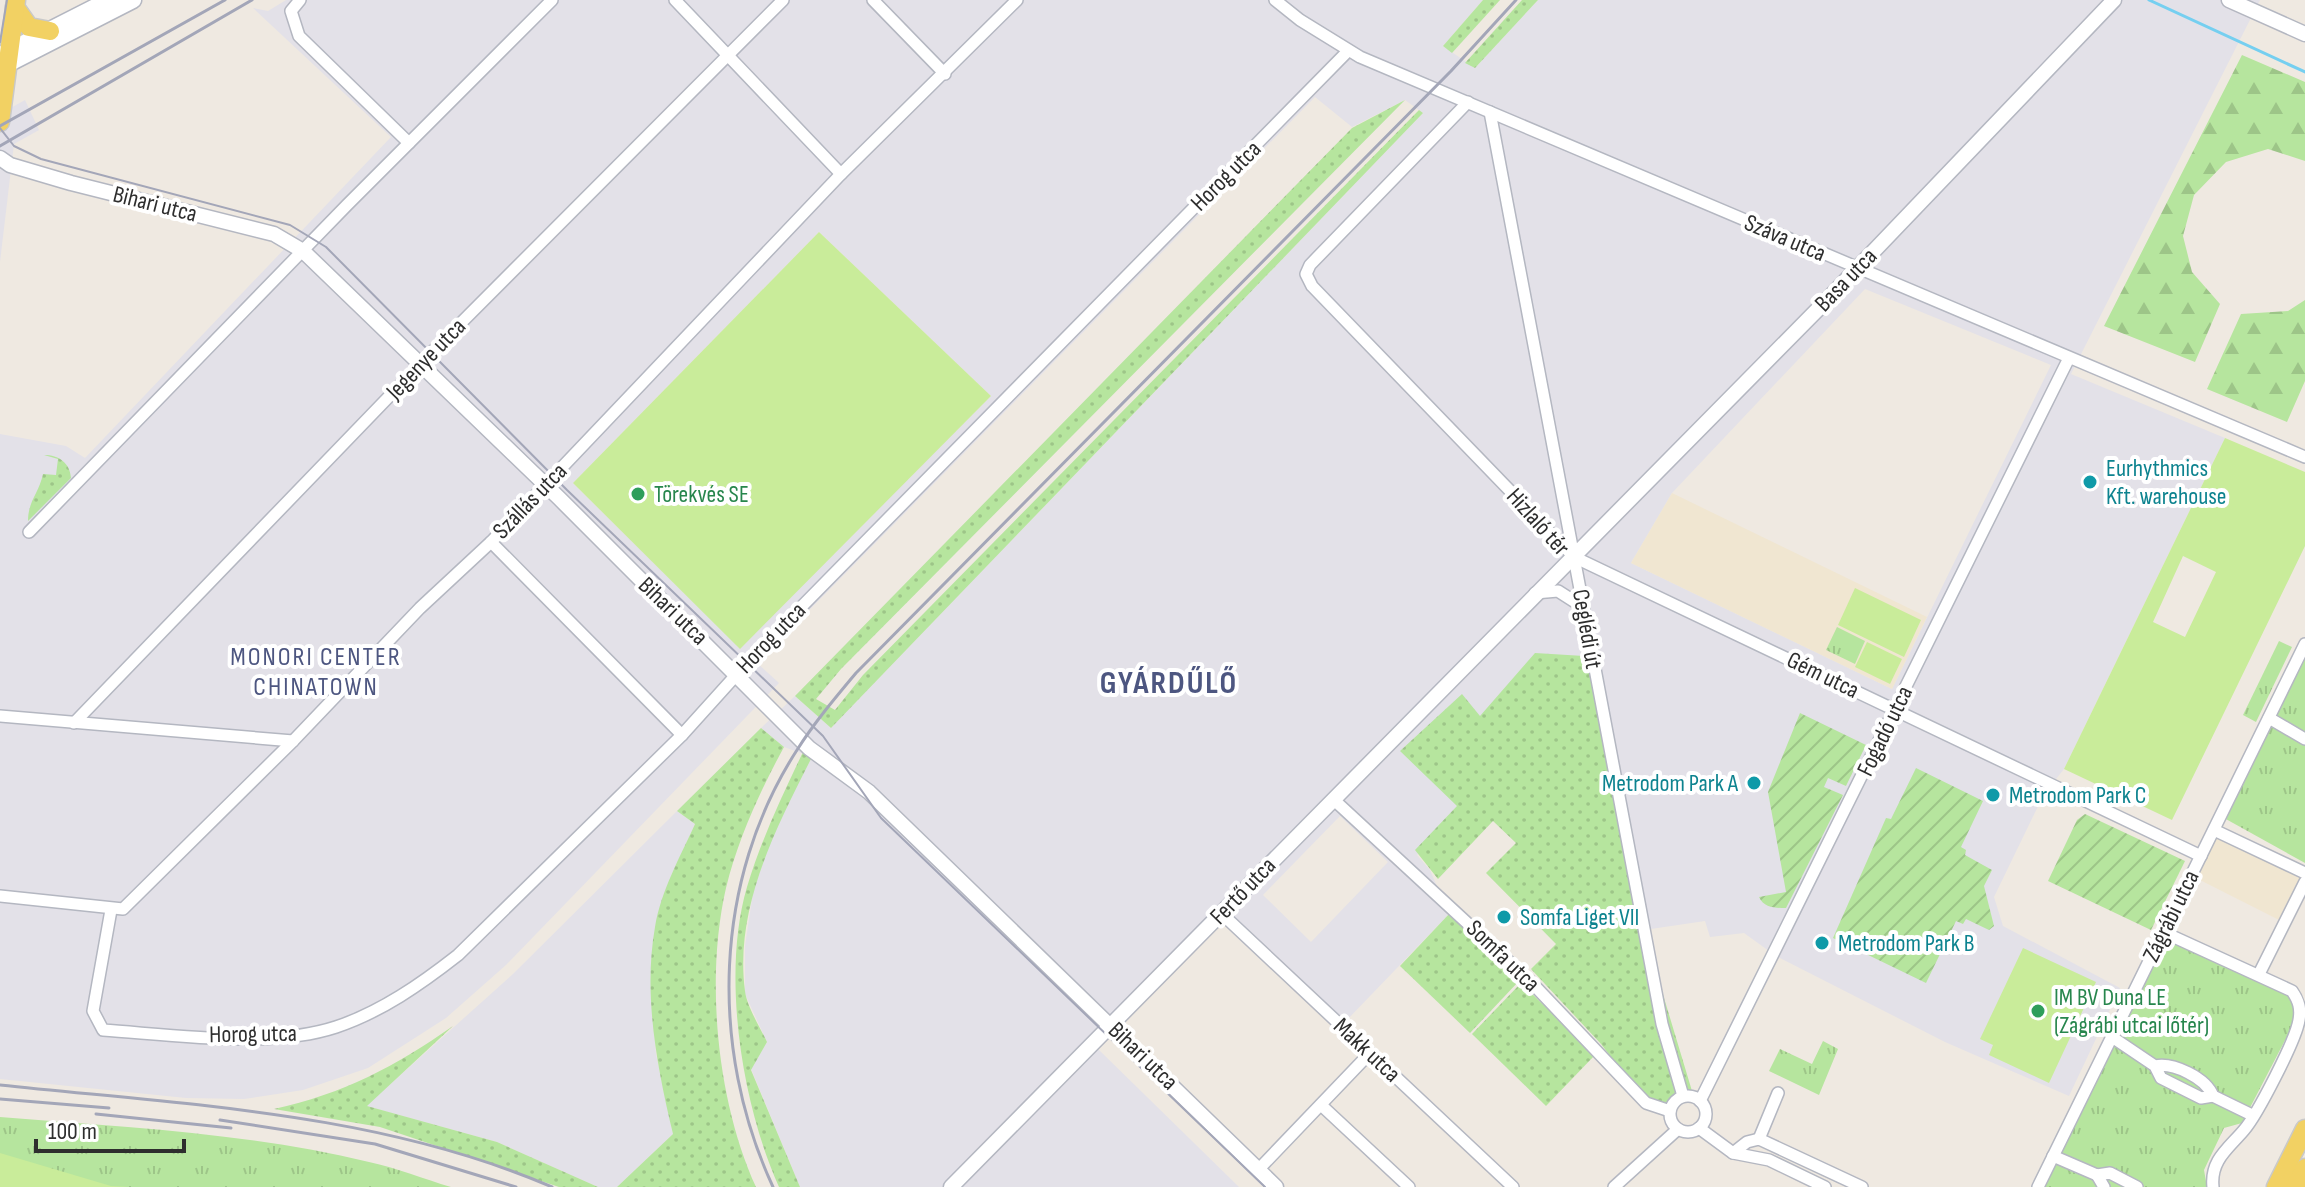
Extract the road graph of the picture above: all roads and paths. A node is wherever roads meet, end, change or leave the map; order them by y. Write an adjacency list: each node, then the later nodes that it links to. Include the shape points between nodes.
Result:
1 (109, 0): 13 (main road)
2 (133, 0): 17 (main road)
3 (300, 0): 22 (street, via 291,11 299,36)
4 (552, 0): 22 (street)
5 (675, 0): 16 (street)
6 (783, 0): 16 (street, Jegenye utca)
7 (873, 0): 18 (street)
8 (1017, 0): 18 (street, Szállás utca)
9 (1275, 0): 15 (street, Száva utca)
10 (2114, 0): 26 (street, Basa utca)
11 (2229, 0): 14 (street)
12 (15, 3): 13 (main road, via 29,27); 17 (main road)
13 (50, 31): 17 (main road)
14 (2305, 34)
15 (1348, 51): 19 (street, Száva utca); 37 (street, Horog utca)
16 (729, 55): 24 (street); 28 (street, Jegenye utca)
17 (4, 60): 21 (main road)
18 (945, 74): 24 (street, Szállás utca)
19 (1468, 102): 20 (street, Száva utca); 33 (street, Hizlaló tér, via 1306,274)
20 (1490, 112): 26 (street, Száva utca); 33 (street, Ceglédi út)
21 (0, 122)
22 (409, 143): 25 (street)
23 (0, 158): 25 (street, Bihari utca, via 71,183 274,234)
24 (841, 174): 30 (street, Szállás utca)
25 (303, 251): 28 (street, Bihari utca); 31 (street)
26 (1857, 268): 27 (street, Száva utca); 33 (street, Basa utca)
27 (2068, 360): 29 (street, Száva utca); 38 (street, Fogadó utca)
28 (420, 364): 30 (street, Bihari utca); 41 (street, Jegenye utca)
29 (2305, 457)
30 (544, 484): 32 (street, Szállás utca); 37 (street, Bihari utca)
31 (29, 532)
32 (491, 542): 42 (street); 44 (street, Szállás utca)
33 (1574, 557): 34 (street, Hizlaló tér); 35 (street, Ceglédi út); 38 (street, Gém utca)
34 (1534, 593): 35 (street, Hizlaló tér, via 1558,591); 45 (street, Fertő utca)
35 (1583, 607): 59 (street, Ceglédi út, via 1662,1024)
36 (2305, 644): 40 (street, Zágrábi utca)
37 (737, 673): 42 (street, Horog utca); 55 (street, Bihari utca, via 809,748 869,792)
38 (1895, 710): 47 (street, Gém utca); 60 (street, Fogadó utca)
39 (0, 716): 41 (street)
40 (2269, 718): 43 (street); 46 (street, Zágrábi utca)
41 (74, 723): 44 (street)
42 (682, 735): 51 (street, Horog utca, via 458,955 381,1007 334,1028 294,1036 240,1037 103,1030 93,1011)
43 (2305, 739)
44 (293, 741): 51 (street, Szállás utca, via 123,909)
45 (1333, 799): 52 (street, Fertő utca); 62 (street, Somfa utca, via 1531,982 1646,1103)
46 (2214, 830): 47 (street, Zágrábi utca); 48 (street)
47 (2201, 856): 53 (street, Zágrábi utca)
48 (2305, 873)
49 (2305, 882): 54 (street)
50 (0, 896): 51 (street)
51 (111, 910)
52 (1221, 913): 55 (street, Fertő utca); 57 (street, Makk utca)
53 (2163, 932): 54 (street); 56 (street, Zágrábi utca)
54 (2259, 974): 63 (street, via 2292,991 2300,1007 2280,1064)
55 (1109, 1024): 71 (street, Bihari utca); 74 (street, Fertő utca)
56 (2112, 1037): 63 (street, via 2155,1066 2161,1078); 69 (street, Zágrábi utca)
57 (1370, 1053): 61 (street); 73 (street, Makk utca)
58 (1778, 1093): 67 (street)
59 (1683, 1096): 60 (street); 62 (street)
60 (1700, 1101): 64 (street, via 1706,1113)
61 (1321, 1105): 71 (street); 76 (street)
62 (1670, 1111): 65 (street)
63 (2252, 1115): 83 (street, via 2220,1158)
64 (1699, 1128): 65 (street); 68 (street)
65 (1678, 1129): 77 (street)
66 (2305, 1129): 84 (main road)
67 (1759, 1139): 68 (street); 79 (street)
68 (1733, 1153): 78 (street, via 1769,1160)
69 (2053, 1156): 72 (street); 80 (street, Zágrábi utca)
70 (2305, 1168): 85 (main road)
71 (1258, 1170): 75 (street, Bihari utca)
72 (2097, 1175): 81 (street); 82 (street, via 2110,1173)
73 (1507, 1185)
74 (951, 1187)
75 (1276, 1187)
76 (1409, 1187)
77 (1614, 1187)
78 (1825, 1187)
79 (1862, 1187)
80 (2038, 1187)
81 (2104, 1187)
82 (2137, 1187)
83 (2213, 1187)
84 (2276, 1187)
85 (2295, 1187)

